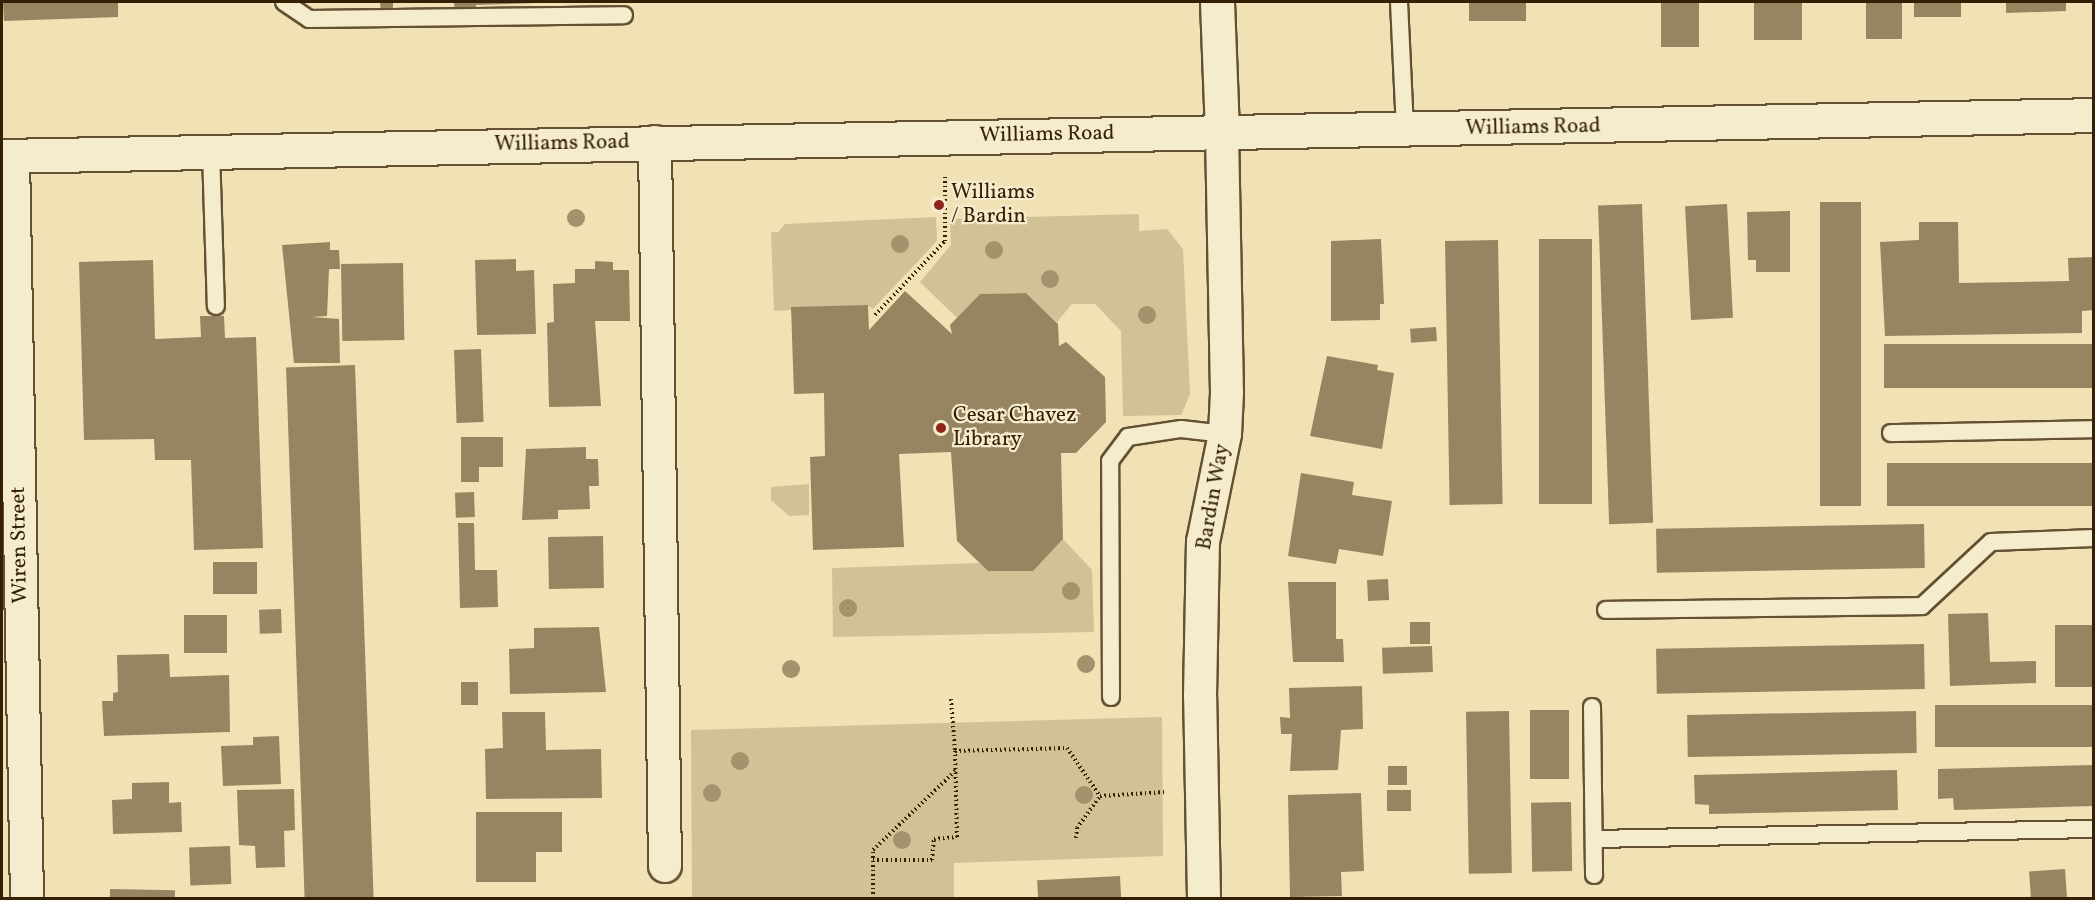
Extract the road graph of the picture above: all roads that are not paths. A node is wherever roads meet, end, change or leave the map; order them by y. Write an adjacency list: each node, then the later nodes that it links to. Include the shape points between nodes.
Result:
1 (284, 2): 6 (lane)
2 (308, 2): 6 (lane)
3 (1216, 2): 9 (main road)
4 (1399, 2): 8 (lane)
5 (624, 15): 6 (lane)
6 (309, 19)
7 (2094, 115): 8 (main road, Williams Road)
8 (1406, 131): 9 (main road, Williams Road)
9 (1222, 132): 10 (main road, Williams Road); 16 (street, Bardin Way, via 1227,218)
10 (655, 142): 11 (main road, Williams Road); 23 (street)
11 (212, 151): 12 (main road, Williams Road); 13 (lane)
12 (7, 156): 25 (street, Wiren Street)
13 (216, 306)
14 (2094, 429): 15 (lane)
15 (1891, 433)
16 (1225, 434): 19 (lane, via 1181,429 1128,437 1110,461); 26 (street, Bardin Way, via 1203,542)
17 (2094, 538): 18 (lane, via 1991,542 1922,606)
18 (1606, 610)
19 (1111, 697)
20 (1592, 707): 22 (lane)
21 (2094, 829): 22 (lane)
22 (1594, 839): 24 (lane)
23 (665, 866)
24 (1594, 875)
25 (27, 898)
26 (1204, 898)

